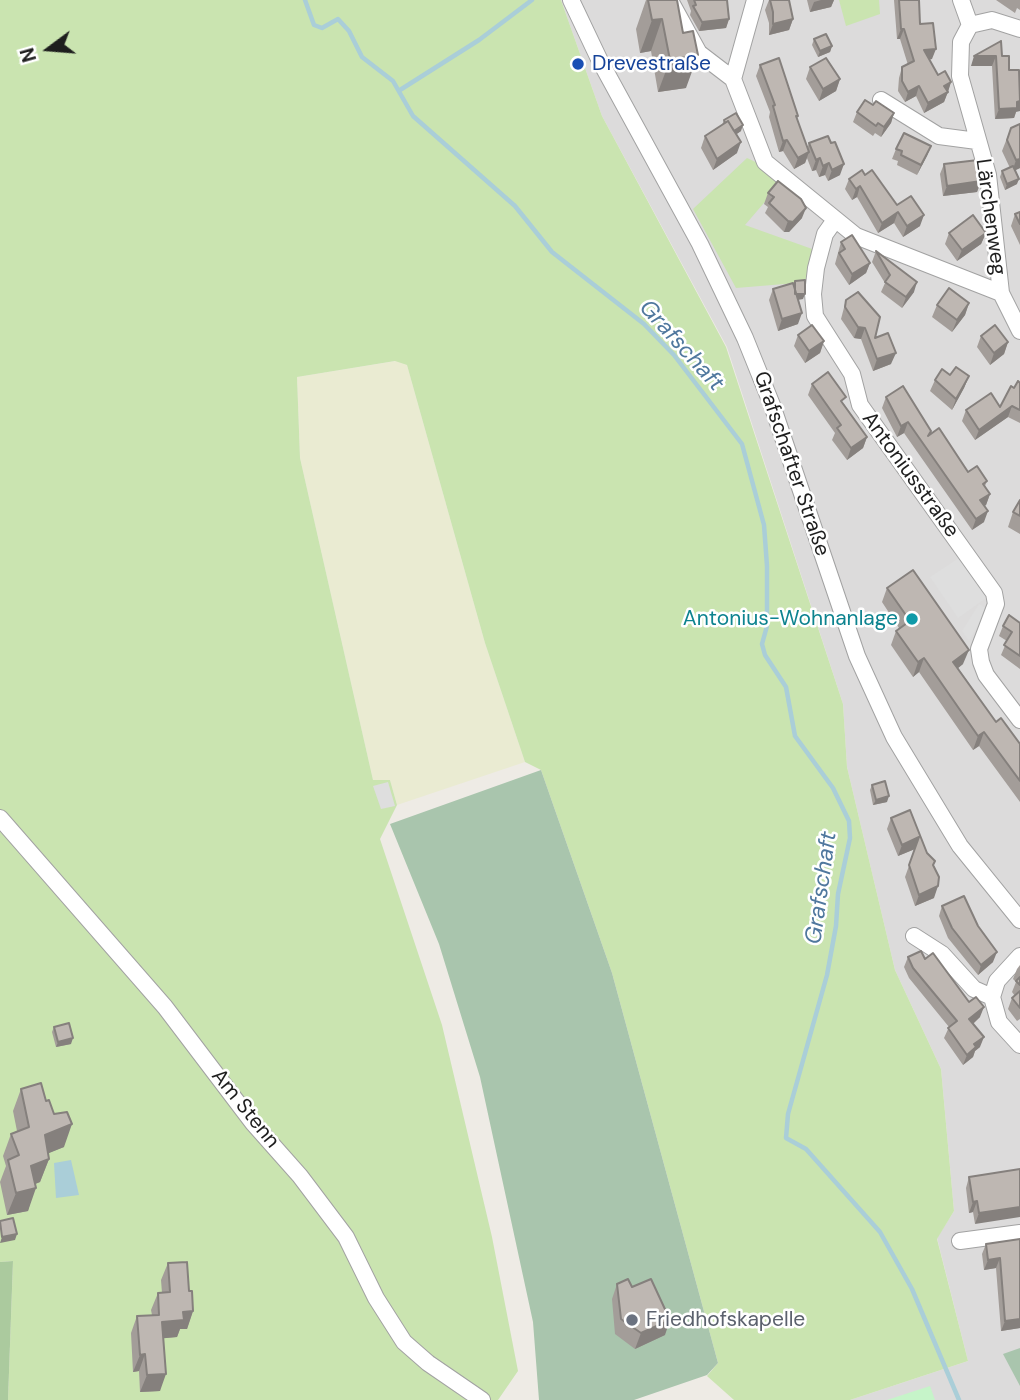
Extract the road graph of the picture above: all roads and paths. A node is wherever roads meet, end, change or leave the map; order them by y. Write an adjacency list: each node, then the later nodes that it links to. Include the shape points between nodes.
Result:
1 (571, 0): 15 (street, Grafschafter Straße, via 701,244 745,338 858,656 894,737 960,846)
2 (755, 0): 7 (street)
3 (961, 0): 5 (street)
4 (671, 2): 7 (street, via 699,53)
5 (970, 25): 6 (street, via 992,20); 9 (street, Lärchenweg, via 961,42 958,64)
6 (1020, 29)
7 (733, 79): 10 (street, via 765,162)
8 (881, 100): 9 (street, Lärchenweg, via 939,136)
9 (977, 141): 11 (street, Lärchenweg, via 988,175)
10 (835, 220): 11 (street, via 866,241); 13 (street, Antoniusstraße, via 825,234 816,268 815,316 852,374 860,405 994,593 996,604 979,649 981,662)
11 (1001, 293): 12 (street, Lärchenweg)
12 (1020, 331)
13 (1020, 720)
14 (0, 818): 22 (street, Am Stenn, via 165,1007 300,1176 346,1237 382,1310 404,1342)
15 (1020, 920)
16 (914, 936): 18 (street, via 942,954 974,989)
17 (1020, 956): 18 (street, via 997,981)
18 (992, 997): 19 (street, via 999,1022)
19 (1020, 1045)
20 (1020, 1233): 21 (street)
21 (960, 1241)
22 (482, 1400)

